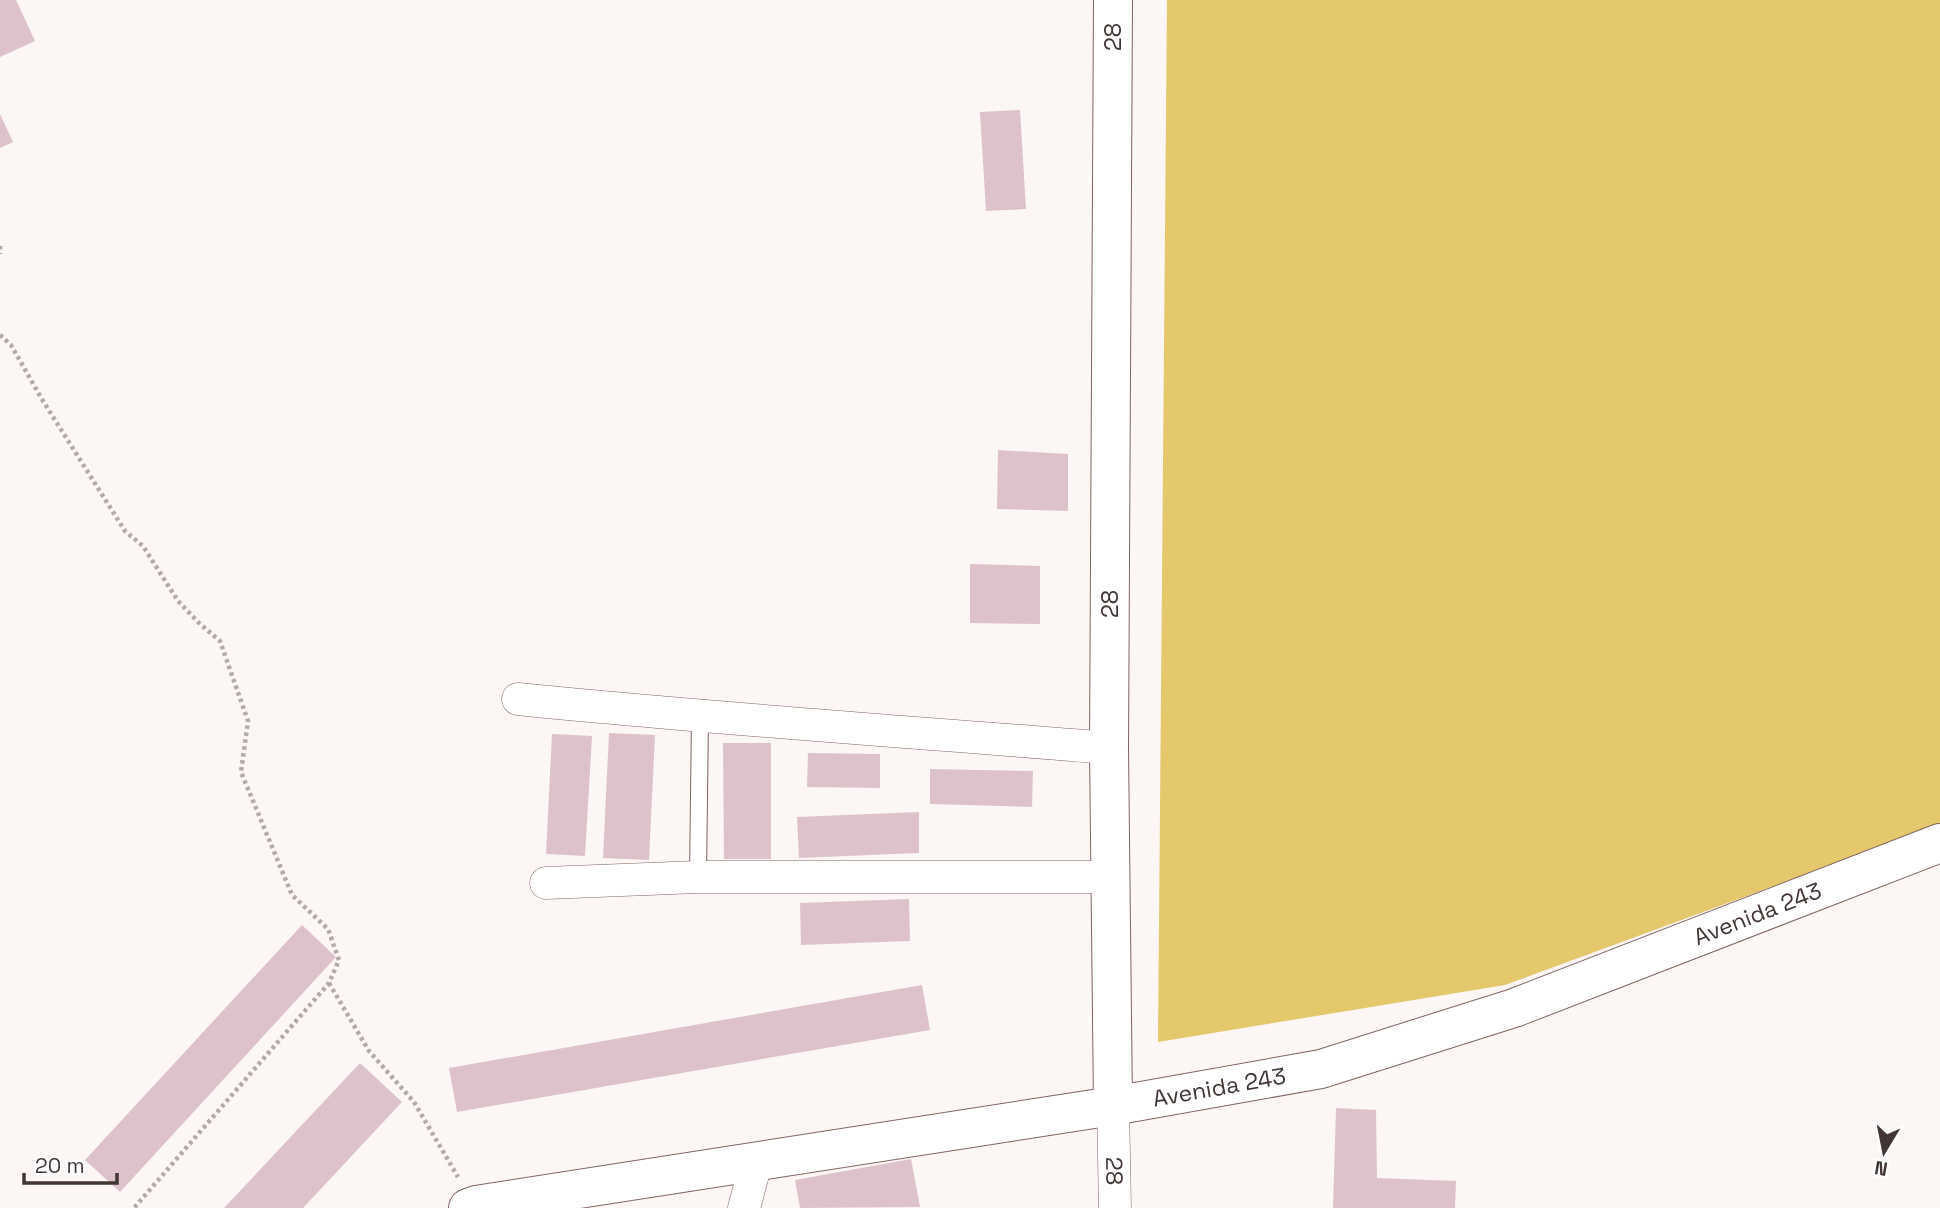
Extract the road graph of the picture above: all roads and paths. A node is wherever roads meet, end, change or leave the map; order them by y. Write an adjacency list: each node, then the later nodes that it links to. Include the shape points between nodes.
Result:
1 (1113, 0): 7 (street, 28)
2 (0, 246): 3 (path)
3 (0, 254)
4 (0, 335): 12 (path, via 11,345 125,531 143,546 178,601 220,641 248,721 241,772 292,895 328,929 340,960)
5 (518, 699): 6 (street)
6 (700, 717): 7 (street); 9 (lane)
7 (1110, 748): 10 (street, 28)
8 (1940, 843): 13 (street, Avenida 243, via 1514,1008 1321,1069)
9 (698, 877): 10 (street); 11 (street)
10 (1112, 877): 13 (street, 28)
11 (546, 883)
12 (329, 983): 15 (path, via 369,1051 415,1102); 16 (path)
13 (1113, 1106): 14 (street, Avenida 243); 18 (street, 28)
14 (756, 1163): 15 (street, Avenida 243); 17 (street)
15 (472, 1206)
16 (134, 1208)
17 (744, 1208)
18 (1115, 1208)

